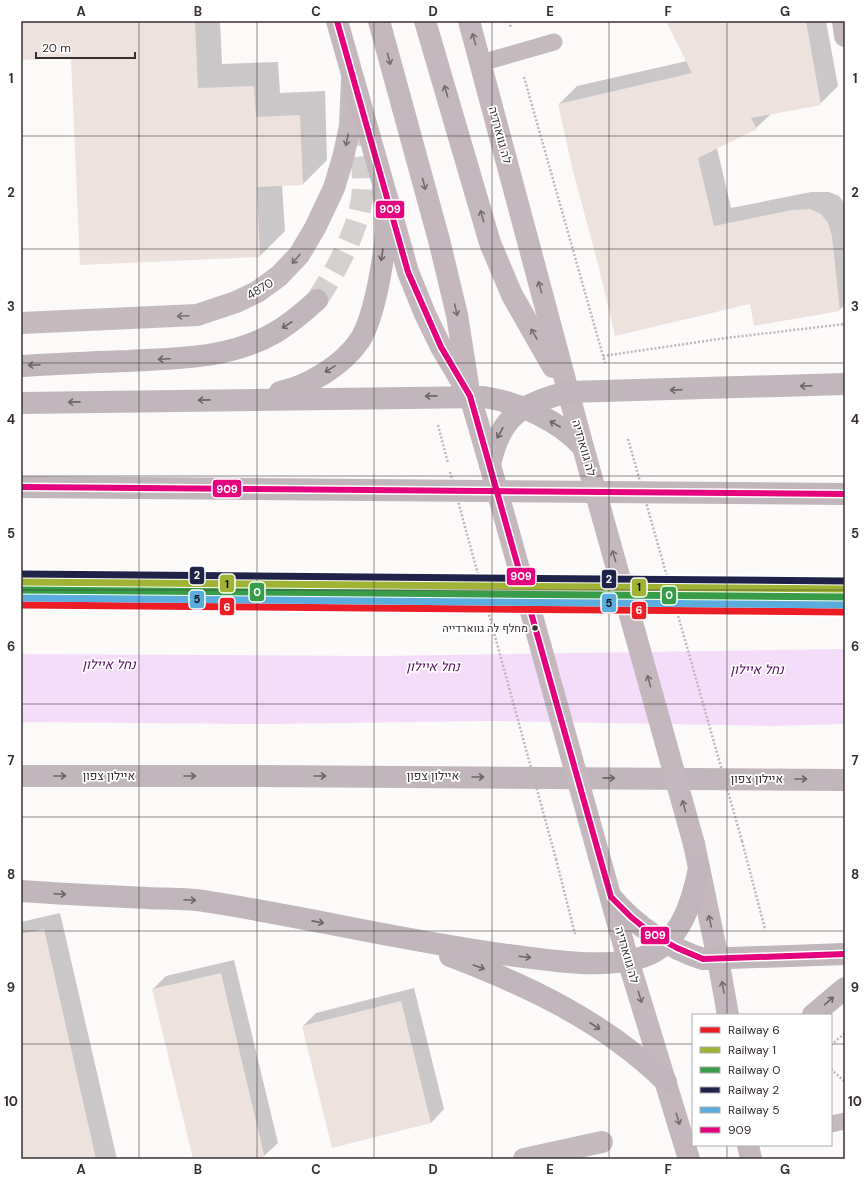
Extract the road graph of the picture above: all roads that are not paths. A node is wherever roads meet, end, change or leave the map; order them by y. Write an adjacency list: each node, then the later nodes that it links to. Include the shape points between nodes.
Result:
1 (337, 21): 9 (main road, לה גווארדיה)
2 (379, 21): 16 (main road, one-way to 16, via 439,240 457,315)
3 (425, 21): 15 (main road, one-way to 3, via 512,295 490,243)
4 (469, 21): 8 (main road, לה גווארדיה, one-way to 4)
5 (843, 21): 6 (street)
6 (845, 36)
7 (554, 42): 8 (lane)
8 (481, 63): 15 (main road, לה גווארדיה, one-way to 8)
9 (352, 74): 10 (main road, לה גווארדיה); 12 (street, 4870, one-way to 12, via 350,126 334,188 316,228 299,255 280,276 257,292 236,302 198,315)
10 (383, 189): 16 (main road, לה גווארדיה, via 408,272 425,314); 17 (highway, one-way to 17, via 386,223 381,267 372,312 360,340 338,364 306,383 284,391)
11 (317, 300): 13 (highway, one-way to 13, via 275,333 223,352 175,359)
12 (28, 323)
13 (21, 366)
14 (845, 384): 15 (highway, one-way to 15)
15 (568, 392): 19 (highway); 20 (main road, לה גווארדיה)
16 (470, 396): 17 (highway, one-way to 17); 19 (highway, via 495,399); 21 (main road, לה גווארדיה)
17 (243, 399): 18 (highway, one-way to 18)
18 (21, 403)
19 (522, 408): 20 (highway, one-way to 19, via 565,430); 21 (highway, one-way to 21, via 507,422 498,436)
20 (584, 447): 26 (main road, לה גווארדיה, one-way to 20, bridge)
21 (490, 465): 28 (main road, לה גווארדיה, bridge)
22 (21, 487): 23 (highway)
23 (845, 494)
24 (21, 776): 25 (highway, איילון צפון, one-way to 25)
25 (845, 780)
26 (699, 868): 30 (highway, via 688,910); 32 (main road, לה גווארדיה, one-way to 26)
27 (21, 892): 29 (highway, one-way to 29, via 208,901)
28 (611, 897): 30 (highway, via 644,930); 33 (main road, לה גווארדיה)
29 (403, 939): 33 (highway, one-way to 33, via 479,952 583,964); 37 (highway, one-way to 37, via 496,974 577,1014 642,1058)
30 (665, 943): 32 (highway, via 683,953 703,959); 33 (highway, via 649,954)
31 (845, 954): 32 (highway)
32 (718, 959): 35 (main road, לה גווארדיה, one-way to 32)
33 (628, 960): 37 (main road, לה גווארדיה, one-way to 37)
34 (845, 988): 36 (highway, one-way to 34)
35 (728, 1014)
36 (814, 1014)
37 (666, 1082): 43 (main road, לה גווארדיה, one-way to 43)
38 (845, 1121): 39 (lane)
39 (832, 1124)
40 (602, 1142): 42 (street)
41 (748, 1146): 44 (main road)
42 (524, 1159)
43 (689, 1159)
44 (751, 1159)

